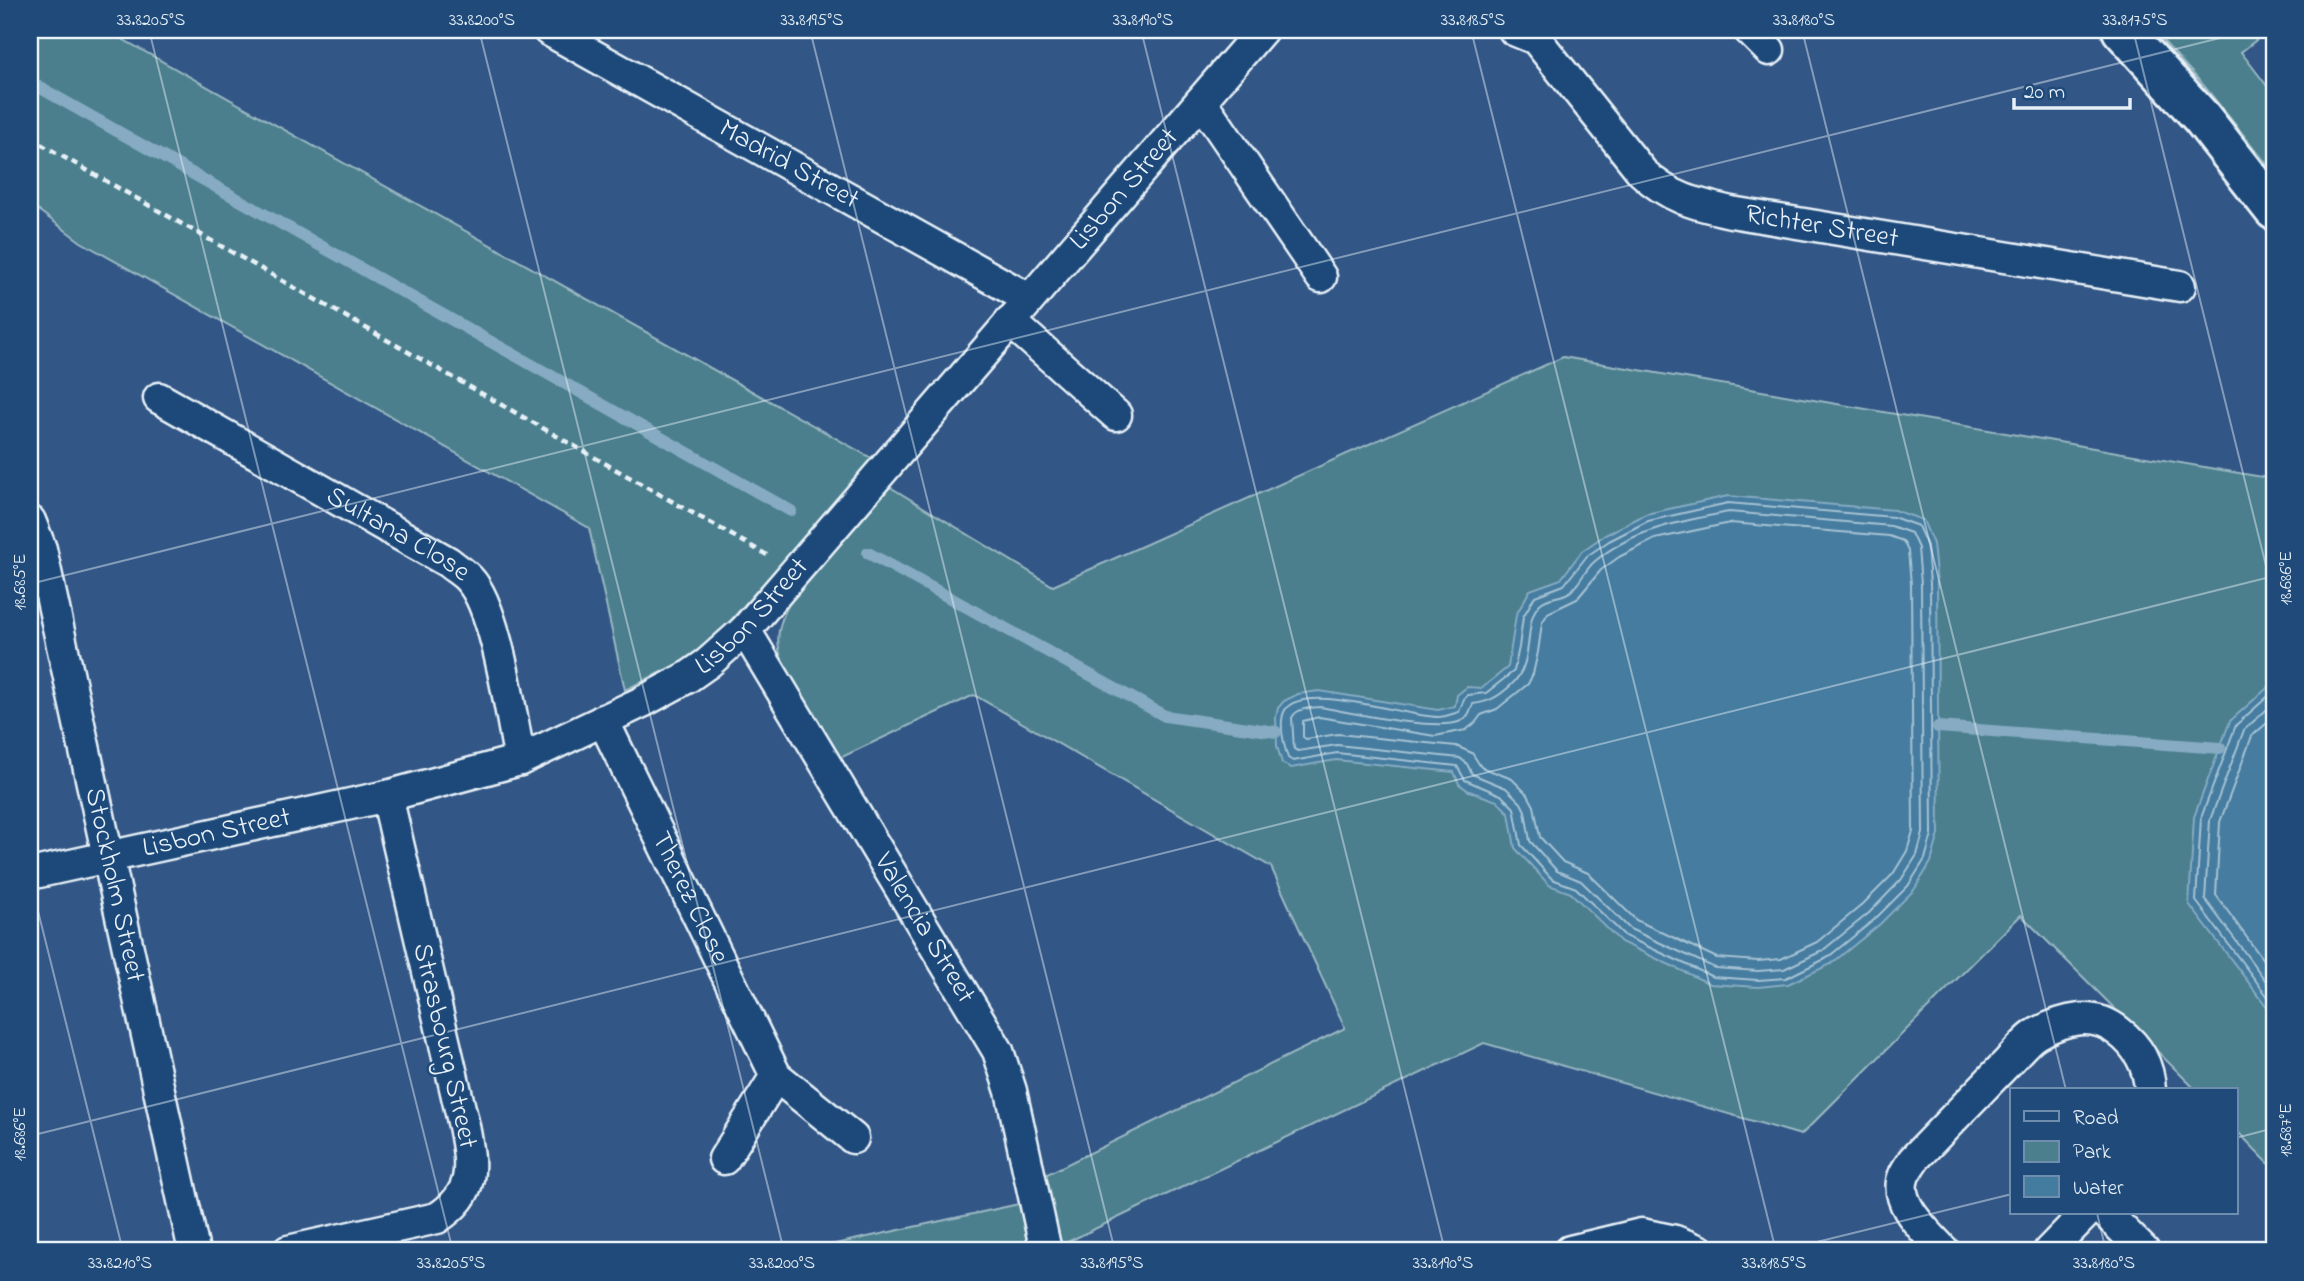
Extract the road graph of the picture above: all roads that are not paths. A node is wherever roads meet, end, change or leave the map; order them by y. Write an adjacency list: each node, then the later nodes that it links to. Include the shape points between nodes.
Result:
1 (548, 30): 9 (street, Madrid Street)
2 (1262, 30): 5 (street, Lisbon Street)
3 (2122, 30): 6 (street, via 2202,118)
4 (1532, 33): 8 (street, Richter Street, via 1642,172 1674,196 1731,212)
5 (1201, 101): 7 (street); 9 (street, Lisbon Street)
6 (2274, 210)
7 (1321, 277)
8 (2180, 286)
9 (1020, 310): 11 (street, Madrid Street); 13 (street, Lisbon Street)
10 (159, 398): 15 (street, Sultana Close, via 448,562 470,579 491,623)
11 (1116, 415)
12 (30, 521): 17 (street, Stockholm Street, via 41,549)
13 (745, 630): 14 (street, Lisbon Street, via 688,677); 27 (street, Valencia Street, via 998,1051)
14 (603, 720): 15 (street, Lisbon Street); 19 (street, Therez Close)
15 (520, 760): 16 (street, Lisbon Street)
16 (387, 796): 17 (street, Lisbon Street); 26 (street, Strasbourg Street, via 464,1126 470,1170 454,1207 437,1217)
17 (110, 856): 18 (street, Lisbon Street); 25 (street, Stockholm Street)
18 (30, 874)
19 (776, 1076): 21 (street, Therez Close); 22 (street)
20 (2150, 1088): 30 (street, via 2140,1053 2106,1022 2087,1018 2066,1021 2035,1034 1913,1160 1903,1176 1906,1205)
21 (853, 1138)
22 (724, 1158)
23 (2085, 1214): 31 (street)
24 (2107, 1214): 32 (street)
25 (194, 1251)
26 (288, 1251)
27 (1046, 1251)
28 (1570, 1251): 29 (street, via 1640,1234)
29 (1700, 1251)
30 (1944, 1251)
31 (2049, 1251)
32 (2144, 1251)

